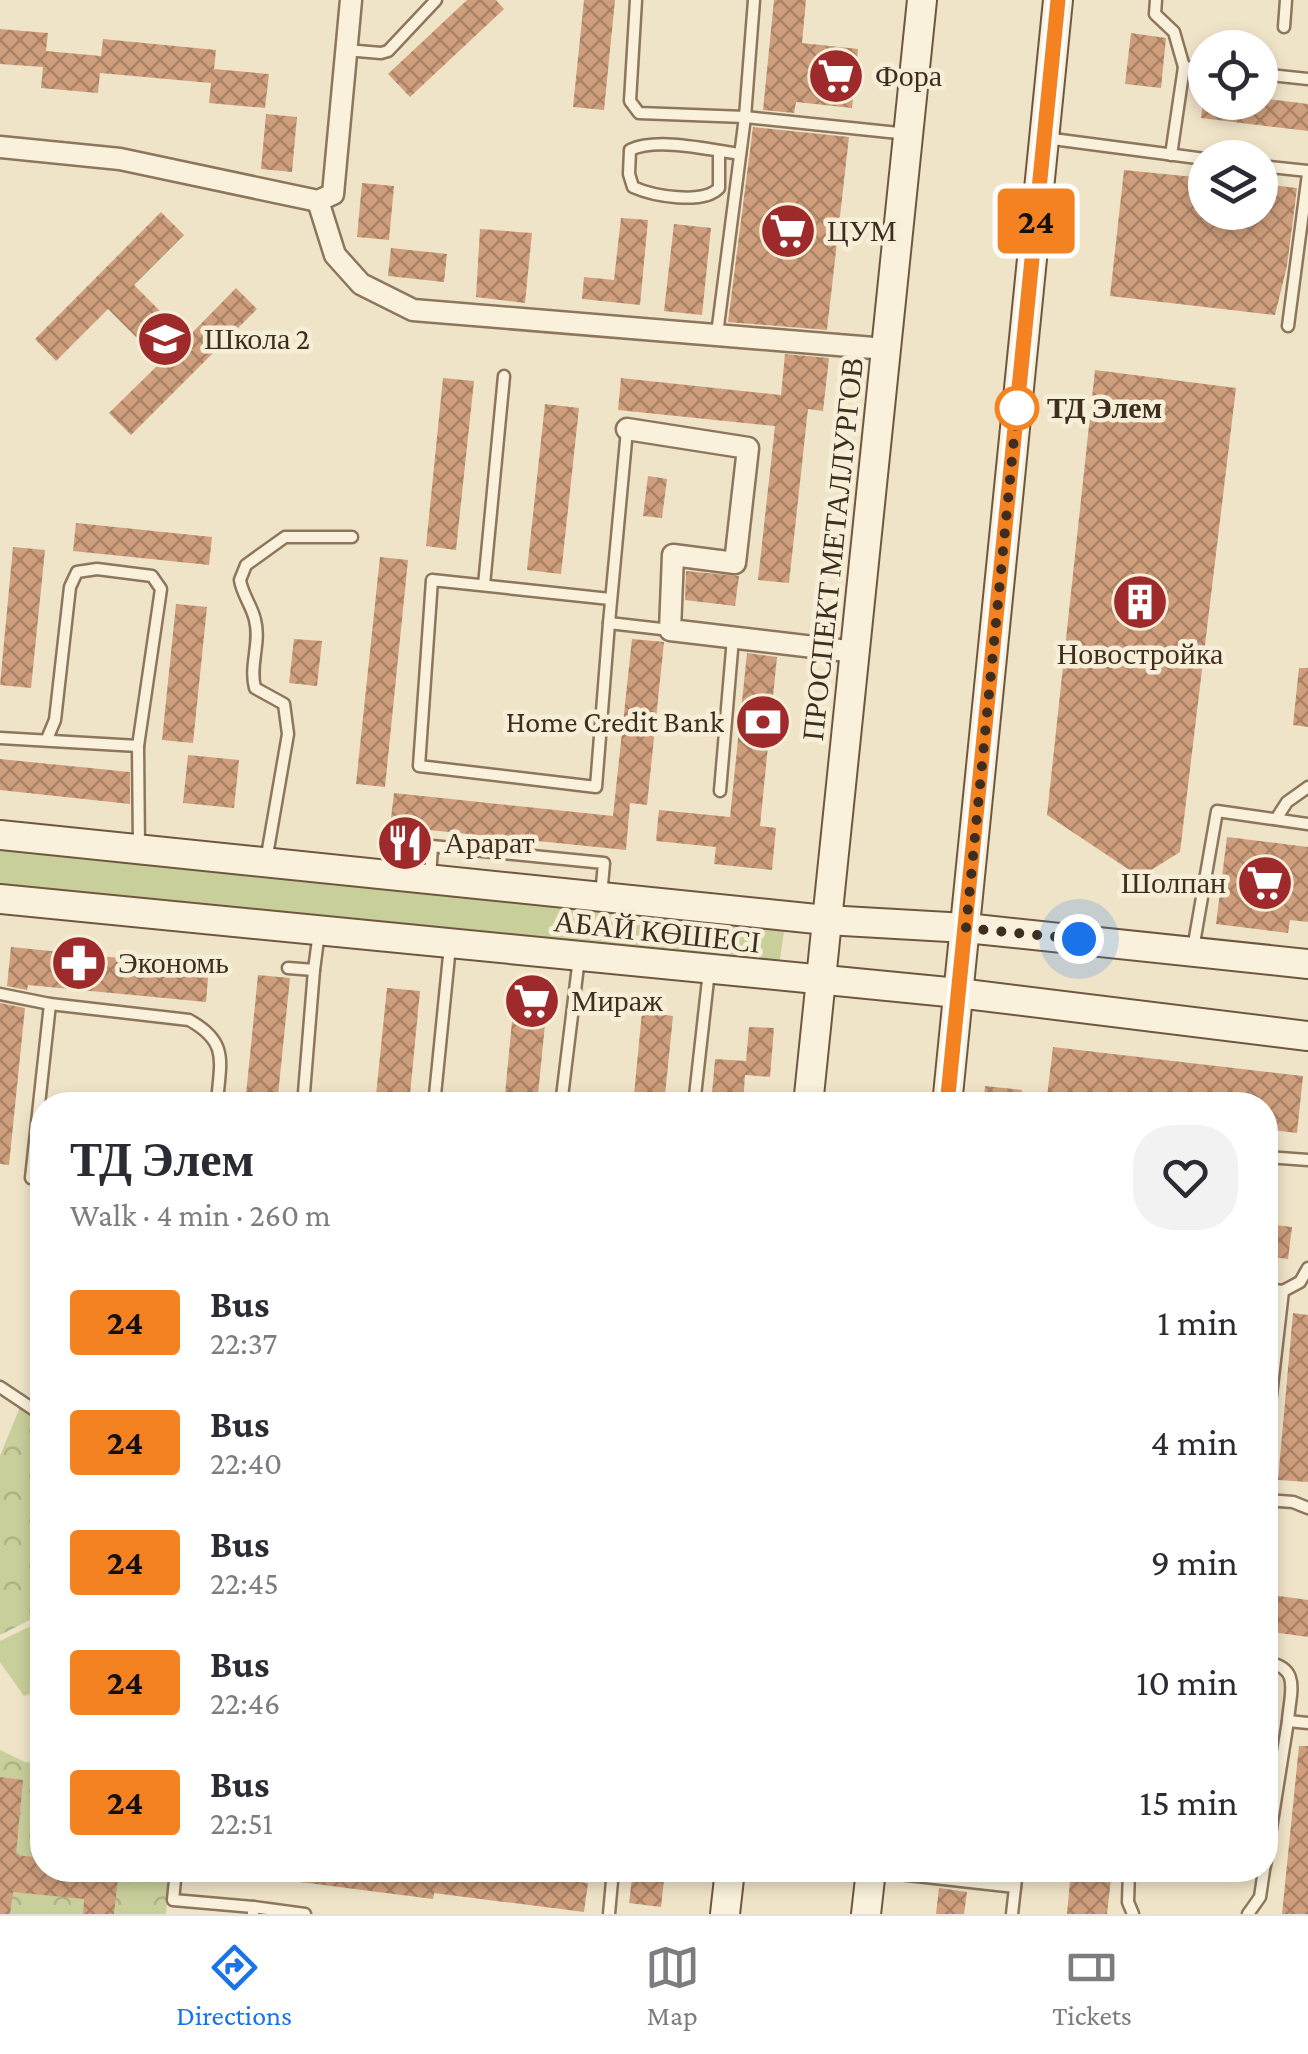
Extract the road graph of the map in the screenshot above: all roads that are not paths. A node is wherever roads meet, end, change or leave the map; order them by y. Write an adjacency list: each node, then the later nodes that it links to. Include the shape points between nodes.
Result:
1 (351, 0): 10 (street)
2 (436, 0): 10 (lane, via 388,51)
3 (636, 0): 15 (lane, via 634,107)
4 (754, 0): 15 (lane)
5 (922, 0): 16 (street, ПРОСПЕКТ МЕТАЛЛУРГОВ)
6 (1058, 0): 17 (street)
7 (1156, 0): 11 (lane, via 1155,14 1174,32)
8 (1286, 0): 9 (lane)
9 (1284, 26)
10 (346, 50): 25 (street, via 333,194)
11 (1184, 66): 12 (lane); 21 (lane)
12 (1188, 67)
13 (1278, 76): 14 (lane)
14 (1308, 79)
15 (745, 117): 16 (lane); 20 (lane)
16 (908, 134): 28 (street, ПРОСПЕКТ МЕТАЛЛУРГОВ)
17 (1044, 138): 21 (lane); 50 (street)
18 (720, 152): 18 (lane, via 640,145 630,150 629,174 644,192 702,197 719,188); 20 (lane)
19 (1, 154): 25 (street, via 120,159)
20 (740, 154): 27 (lane)
21 (1171, 154): 22 (lane)
22 (1188, 156)
23 (1278, 168): 24 (lane)
24 (1308, 172): 26 (lane)
25 (318, 202): 27 (street, via 335,255 361,284 413,310)
26 (1288, 326)
27 (717, 335): 28 (street)
28 (886, 349): 37 (street, ПРОСПЕКТ МЕТАЛЛУРГОВ)
29 (504, 376): 32 (lane)
30 (627, 429): 33 (lane); 35 (street, via 748,448 734,562 673,555)
31 (352, 538): 47 (lane, via 285,538 246,565 240,580 256,622 255,688 284,704 287,721)
32 (484, 585): 33 (lane); 34 (lane, via 432,580 419,766 596,786)
33 (610, 598): 34 (lane)
34 (609, 623): 35 (lane)
35 (670, 630): 36 (street)
36 (733, 637): 37 (street); 42 (lane)
37 (856, 652): 49 (street, ПРОСПЕКТ МЕТАЛЛУРГОВ)
38 (0, 738): 39 (lane)
39 (48, 739): 40 (lane); 40 (lane, via 70,588 77,572 97,569 152,576 161,589)
40 (138, 746): 46 (lane)
41 (1308, 788): 43 (lane)
42 (720, 791)
43 (1276, 819): 44 (lane); 53 (lane, via 1217,811)
44 (1308, 824)
45 (0, 834): 46 (street, АБАЙ КӨШЕСІ)
46 (140, 849): 47 (street, АБАЙ КӨШЕСІ)
47 (266, 862): 49 (street, АБАЙ КӨШЕСІ)
48 (0, 898): 51 (street, АБАЙ КӨШЕСІ)
49 (826, 920): 50 (street, АБАЙ КӨШЕСІ); 59 (street, ПРОСПЕКТ МЕТАЛЛУРГОВ)
50 (966, 928): 53 (street, АБАЙ КӨШЕСІ); 61 (street)
51 (319, 931): 52 (street, АБАЙ КӨШЕСІ); 57 (lane)
52 (450, 944): 54 (street, АБАЙ КӨШЕСІ); 67 (lane)
53 (1193, 950): 55 (street, АБАЙ КӨШЕСІ)
54 (580, 957): 58 (street, АБАЙ КӨШЕСІ); 68 (lane)
55 (1308, 964)
56 (288, 968): 57 (lane)
57 (314, 970): 66 (lane)
58 (709, 970): 59 (street, АБАЙ КӨШЕСІ); 69 (lane)
59 (821, 981): 61 (street, АБАЙ КӨШЕСІ); 70 (street, ПРОСПЕКТ МЕТАЛЛУРГОВ)
60 (0, 994): 62 (lane)
61 (958, 994): 63 (street, АБАЙ КӨШЕСІ); 71 (street)
62 (50, 1004): 64 (lane); 65 (lane, via 190,1020 220,1047)
63 (1308, 1036)
64 (41, 1092)
65 (218, 1092)
66 (304, 1092)
67 (435, 1092)
68 (563, 1092)
69 (695, 1092)
70 (809, 1092)
71 (948, 1092)
72 (1278, 1158): 73 (lane)
73 (1308, 1160)
74 (1308, 1268): 76 (lane)
75 (1278, 1291): 76 (lane)
76 (1284, 1291): 77 (lane)
77 (1278, 1340)
78 (0, 1388): 79 (lane)
79 (30, 1408)
80 (1278, 1501): 81 (lane)
81 (1308, 1508)
82 (1278, 1664): 83 (lane, via 1291,1678)
83 (1288, 1721): 84 (lane); 85 (lane)
84 (1308, 1723)
85 (1278, 1785)
86 (175, 1882): 95 (lane)
87 (612, 1882): 99 (lane)
88 (729, 1882): 100 (street)
89 (870, 1882): 101 (street)
90 (973, 1882): 94 (lane)
91 (1015, 1882): 94 (lane)
92 (1129, 1882): 103 (lane)
93 (1263, 1882): 104 (lane)
94 (1015, 1887): 102 (lane)
95 (173, 1900): 96 (lane); 97 (lane)
96 (253, 1910): 98 (lane)
97 (171, 1914)
98 (304, 1914)
99 (608, 1914)
100 (726, 1914)
101 (866, 1914)
102 (1012, 1914)
103 (1133, 1914)
104 (1248, 1914)

